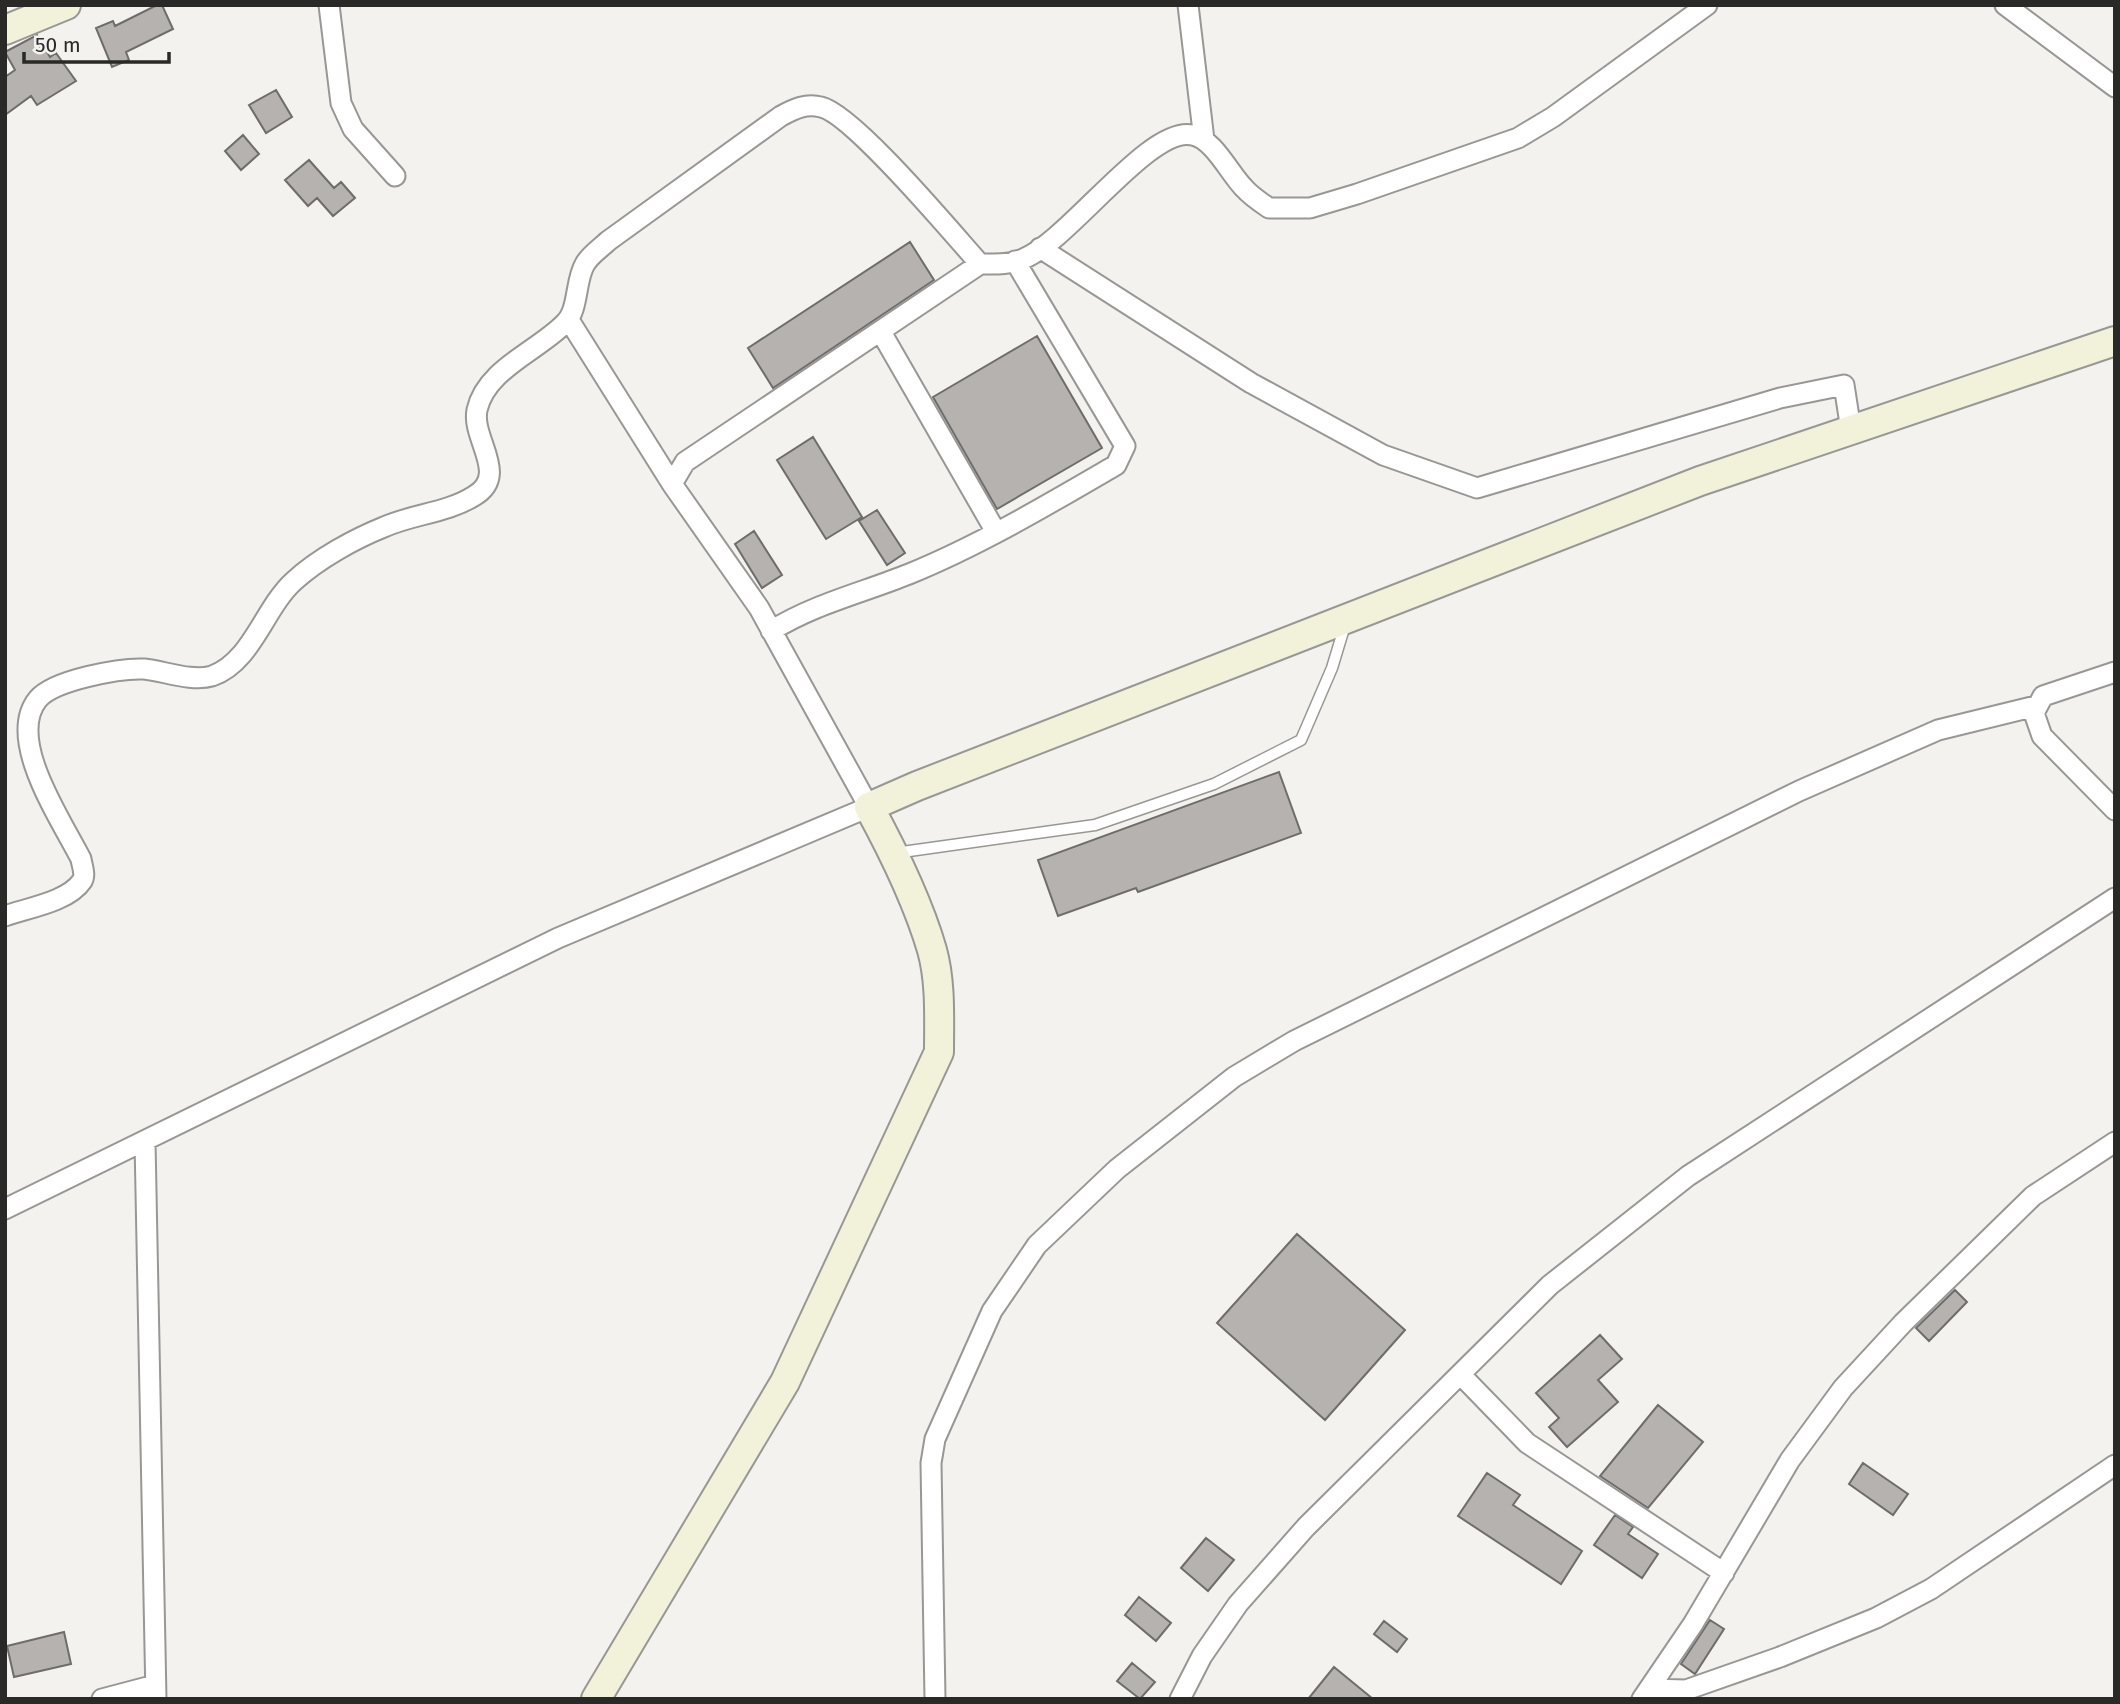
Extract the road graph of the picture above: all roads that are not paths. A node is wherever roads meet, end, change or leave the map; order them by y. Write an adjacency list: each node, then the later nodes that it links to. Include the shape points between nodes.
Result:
1 (66, 5): 6 (street)
2 (329, 5): 9 (street, via 341,103 353,129)
3 (1188, 5): 8 (street)
4 (1707, 5): 8 (street, via 1518,138 1310,208 1269,208 1241,186)
5 (2005, 5): 7 (street)
6 (5, 30)
7 (2115, 87)
8 (1204, 141): 10 (street, via 1194,135 1172,135 1151,148)
9 (395, 176)
10 (1040, 248): 11 (street); 16 (street, via 1263,390 1382,455 1478,488 1780,398 1844,385)
11 (1015, 261): 12 (street); 18 (street, via 1125,446 1116,465)
12 (980, 264): 13 (street, via 901,175 837,114 802,106 781,116 586,262); 14 (street)
13 (569, 320): 17 (street); 27 (street, via 494,379 482,394 475,421 491,463 487,485 476,495 452,507 385,526 294,581 248,646 211,676 141,669 58,686 38,699 27,734 33,766 81,859 84,875 66,894)
14 (881, 332): 17 (street, via 685,462); 18 (street)
15 (2115, 341): 16 (street)
16 (1851, 430): 19 (street, via 1700,481)
17 (672, 484): 20 (street)
18 (996, 532): 20 (street, via 910,574 799,614)
19 (1348, 618): 23 (street); 25 (lane, via 1301,740 1214,784 1095,825)
20 (771, 631): 23 (street)
21 (2115, 671): 22 (street, via 2043,696)
22 (2036, 706): 24 (street, via 2042,736); 38 (street, via 1938,730 1799,791 1306,1035 1234,1077 1117,1169 1037,1245 992,1311 935,1439 931,1463)
23 (869, 807): 25 (street); 28 (street, via 558,937)
24 (2115, 810)
25 (892, 854): 37 (street, via 933,951 939,1052 785,1382)
26 (2115, 898): 31 (street, via 1688,1176 1550,1285)
27 (5, 916)
28 (145, 1140): 30 (street); 34 (street)
29 (2115, 1142): 33 (street, via 2033,1196 1843,1388 1790,1460)
30 (5, 1209)
31 (1461, 1375): 33 (street, via 1527,1443); 39 (street, via 1306,1527 1238,1604 1202,1656)
32 (2115, 1465): 35 (street, via 1931,1589 1876,1618 1686,1690)
33 (1724, 1573): 35 (street)
34 (155, 1692): 36 (street)
35 (1646, 1694)
36 (102, 1699)
37 (596, 1699)
38 (935, 1699)
39 (1180, 1699)

